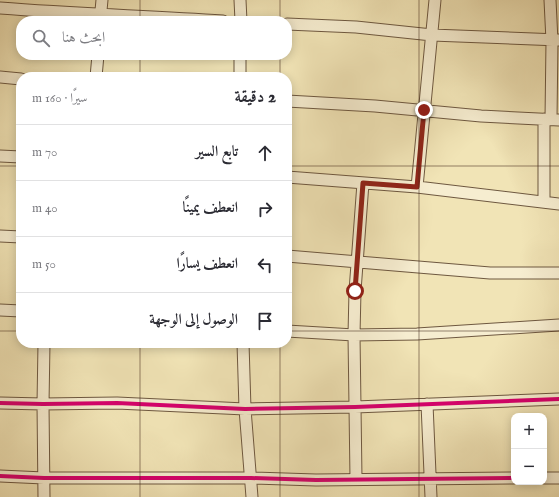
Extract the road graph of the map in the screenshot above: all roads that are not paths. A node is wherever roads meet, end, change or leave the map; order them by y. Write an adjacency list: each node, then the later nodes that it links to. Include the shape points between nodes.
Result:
1 (102, 0): 7 (street)
2 (240, 0): 8 (street)
3 (435, 0): 10 (street)
4 (550, 0): 11 (street)
5 (0, 8): 6 (street)
6 (80, 16)
7 (100, 16)
8 (241, 16)
9 (292, 24): 10 (street, via 356,27)
10 (432, 35): 11 (street); 19 (street)
11 (555, 40): 20 (street)
12 (98, 60): 14 (street)
13 (240, 60): 15 (street)
14 (96, 72)
15 (240, 72)
16 (0, 77): 17 (street)
17 (16, 79)
18 (292, 101): 19 (street)
19 (424, 110): 20 (street); 25 (street)
20 (551, 119): 26 (street)
21 (0, 156): 22 (street)
22 (16, 157)
23 (292, 177): 24 (street)
24 (363, 183): 25 (street); 31 (street)
25 (417, 187): 26 (street)
26 (544, 202): 27 (street)
27 (559, 204)
28 (0, 236): 29 (street)
29 (16, 237)
30 (292, 256): 31 (street)
31 (357, 261): 32 (street, via 490,272); 37 (street)
32 (559, 273)
33 (0, 310): 34 (street)
34 (16, 311)
35 (559, 325): 37 (street)
36 (292, 331): 37 (street)
37 (354, 335): 44 (street)
38 (44, 348): 42 (street)
39 (243, 348): 45 (street)
40 (559, 399): 43 (street)
41 (0, 403): 42 (street)
42 (43, 404): 45 (street, via 117,403); 47 (street)
43 (427, 404): 44 (street); 53 (street)
44 (355, 407): 45 (street); 52 (street)
45 (245, 409): 48 (street)
46 (0, 476): 47 (street)
47 (44, 478): 48 (street); 54 (street)
48 (251, 478): 52 (street); 55 (street)
49 (511, 478): 53 (street)
50 (547, 478): 51 (street)
51 (559, 478)
52 (356, 479): 53 (street)
53 (431, 479): 56 (street)
54 (44, 497)
55 (252, 497)
56 (431, 497)

